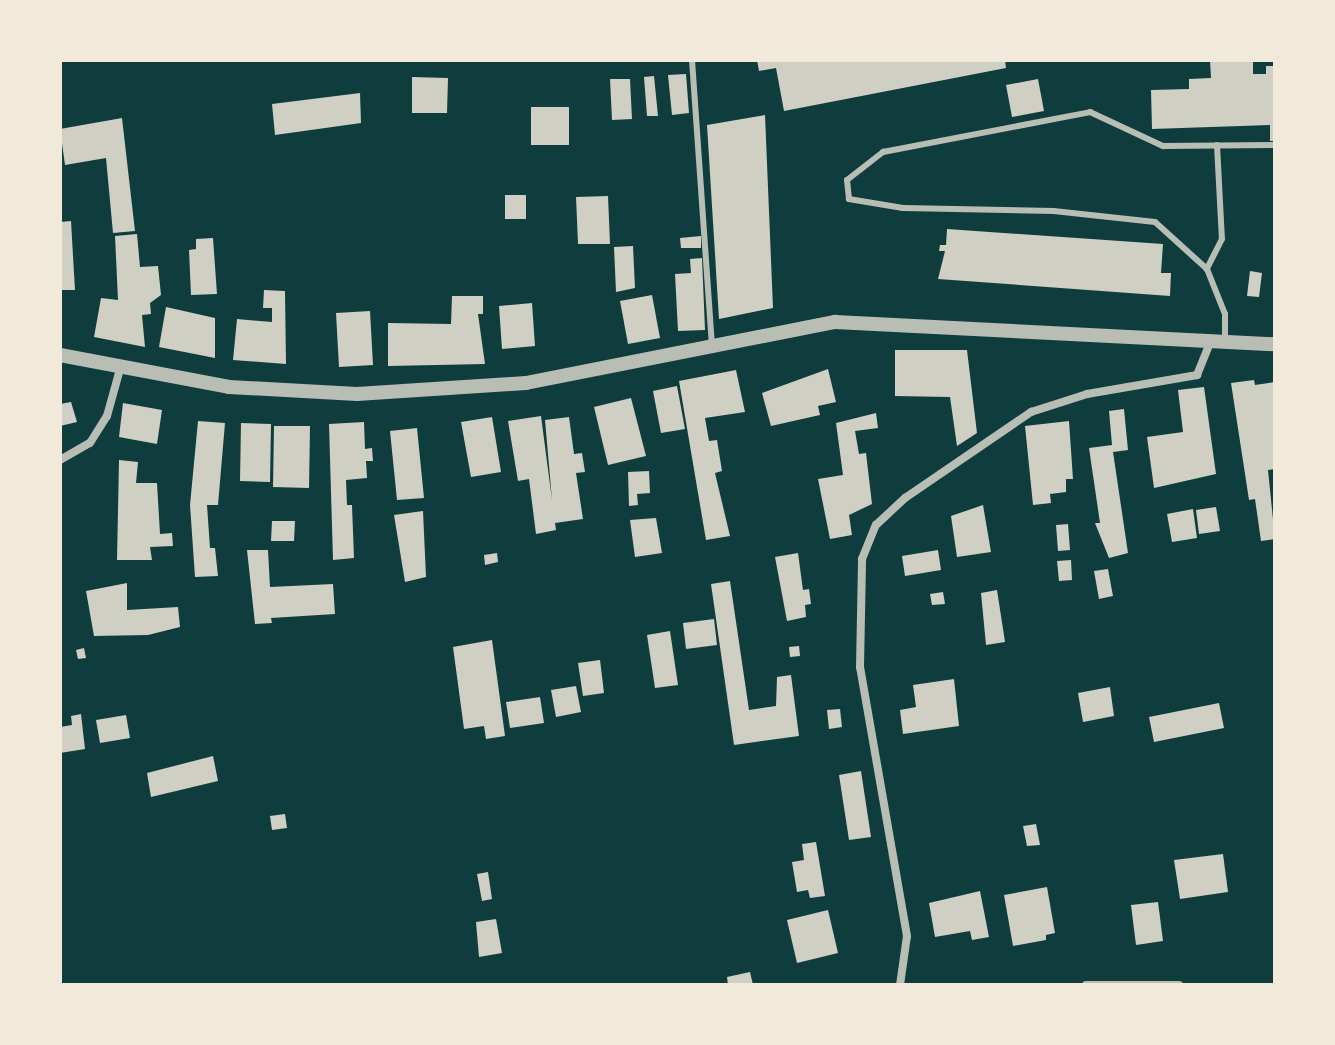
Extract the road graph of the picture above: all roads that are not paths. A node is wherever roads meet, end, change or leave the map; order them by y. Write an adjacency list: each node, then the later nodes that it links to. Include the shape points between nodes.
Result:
1 (692, 60): 7 (lane)
2 (1217, 145): 3 (lane); 4 (lane, via 1222,239); 4 (lane, via 1163,146 1090,112 883,152 847,180 849,199 903,208 1054,211 1155,222)
3 (1275, 145)
4 (1207, 269): 5 (lane, via 1225,314)
5 (1217, 342): 6 (street); 7 (street, via 835,322); 11 (street, via 1197,375 1087,394 1031,412 905,498 876,525 862,559 860,667 907,936)
6 (1275, 344)
7 (712, 347): 9 (street, via 538,381 450,391 357,394 236,387)
8 (60, 355): 9 (street)
9 (120, 369): 10 (street, via 107,416 90,443)
10 (60, 460)
11 (900, 985)
12 (1086, 985): 13 (street)
13 (1179, 985)

